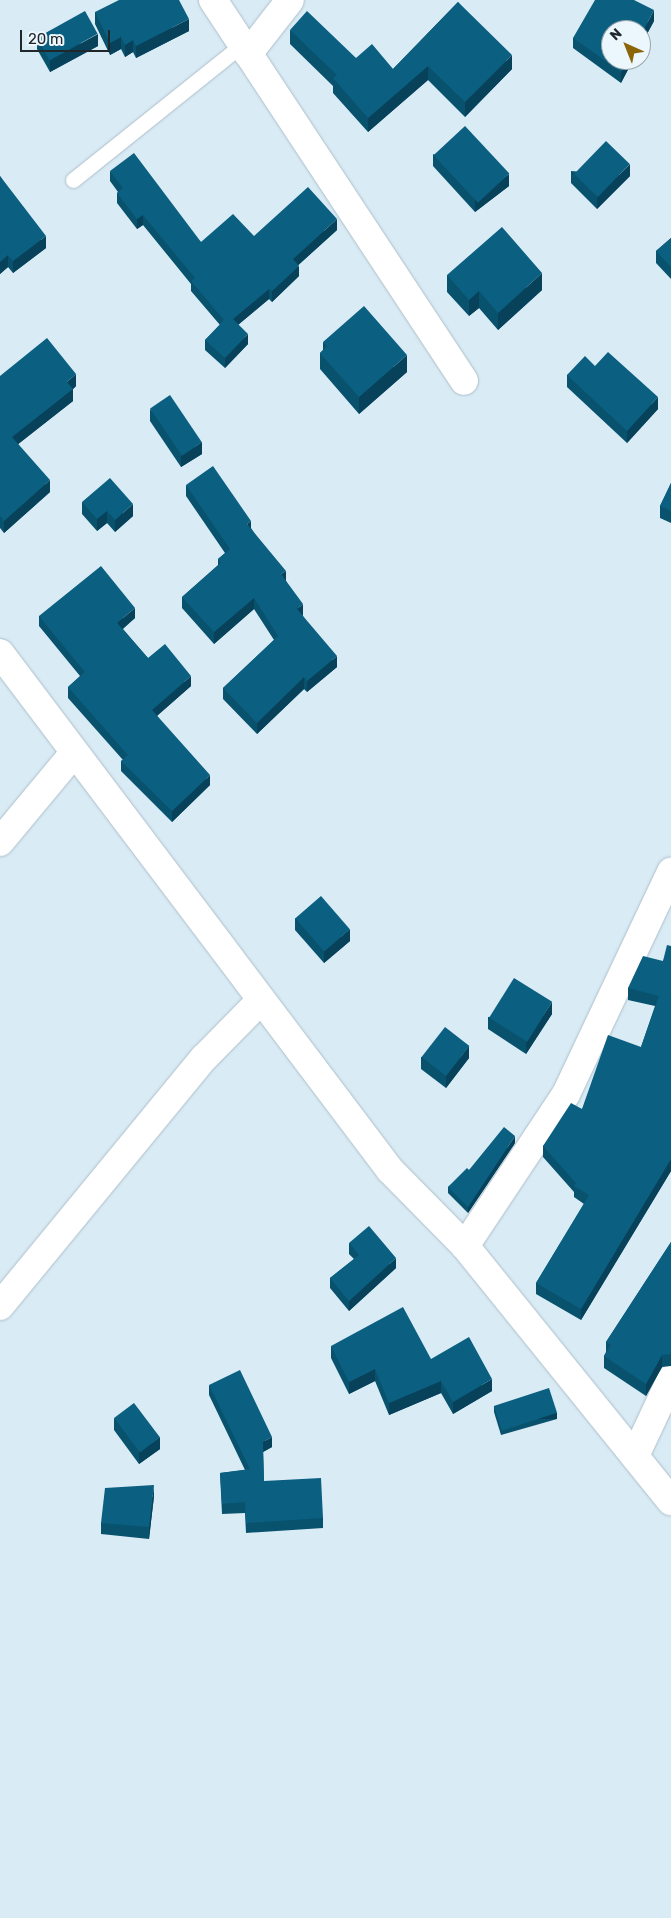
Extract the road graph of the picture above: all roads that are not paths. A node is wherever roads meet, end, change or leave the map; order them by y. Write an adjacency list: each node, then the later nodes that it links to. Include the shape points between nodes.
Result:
1 (213, 0): 3 (street)
2 (290, 0): 3 (street)
3 (245, 49): 4 (lane); 5 (street)
4 (73, 180)
5 (464, 381)
6 (0, 652): 7 (street)
7 (74, 753): 8 (street); 10 (street)
8 (0, 842)
9 (671, 872): 11 (street, via 566,1094)
10 (261, 1000): 11 (street, via 390,1170); 12 (street, via 204,1058)
11 (465, 1246): 14 (street)
12 (0, 1306)
13 (671, 1379): 14 (street)
14 (635, 1456): 15 (street)
15 (671, 1501)

